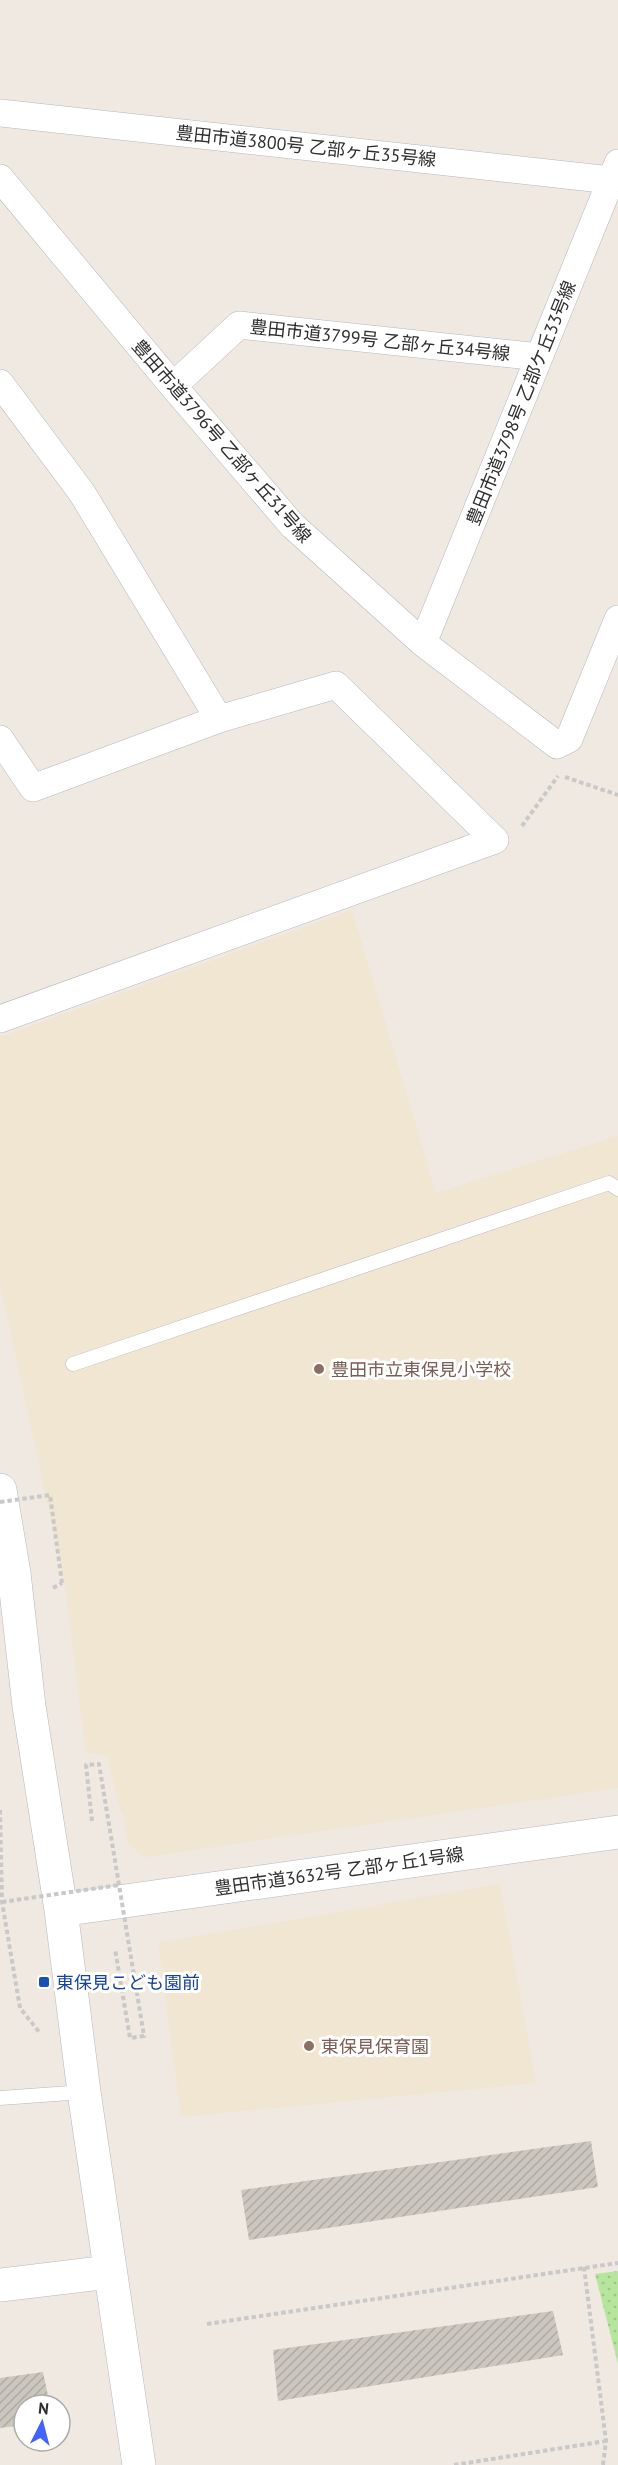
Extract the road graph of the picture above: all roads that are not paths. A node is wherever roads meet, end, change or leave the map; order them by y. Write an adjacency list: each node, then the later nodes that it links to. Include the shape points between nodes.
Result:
1 (0, 113): 2 (street, 豊田市道3800号 乙部ヶ丘35号線)
2 (615, 171): 4 (street, 豊田市道3798号 乙部ケ丘33号線)
3 (0, 178): 6 (street, 豊田市道3796号 乙部ヶ丘31号線)
4 (539, 357): 6 (street, 豊田市道3799号 乙部ヶ丘34号線, via 239,325); 9 (street, 豊田市道3798号 乙部ケ丘33号線)
5 (0, 383): 7 (street)
6 (173, 387): 9 (street, 豊田市道3796号 乙部ヶ丘31号線, via 292,525)
7 (10, 413): 10 (street, via 82,493)
8 (618, 620): 9 (street, 豊田市道3796号 乙部ヶ丘31号線, via 569,740 557,744)
9 (423, 643)
10 (219, 719): 11 (street, via 33,788); 12 (street, via 336,685 495,840)
11 (0, 739)
12 (0, 1019)
13 (618, 1189): 14 (lane, via 609,1183)
14 (73, 1364)
15 (0, 1491): 17 (street)
16 (618, 1832): 17 (street, 豊田市道3632号 乙部ヶ丘1号線)
17 (61, 1910): 18 (street)
18 (84, 2092): 19 (lane); 20 (street)
19 (0, 2098)
20 (109, 2272): 21 (street); 22 (street)
21 (0, 2285)
22 (138, 2465)

